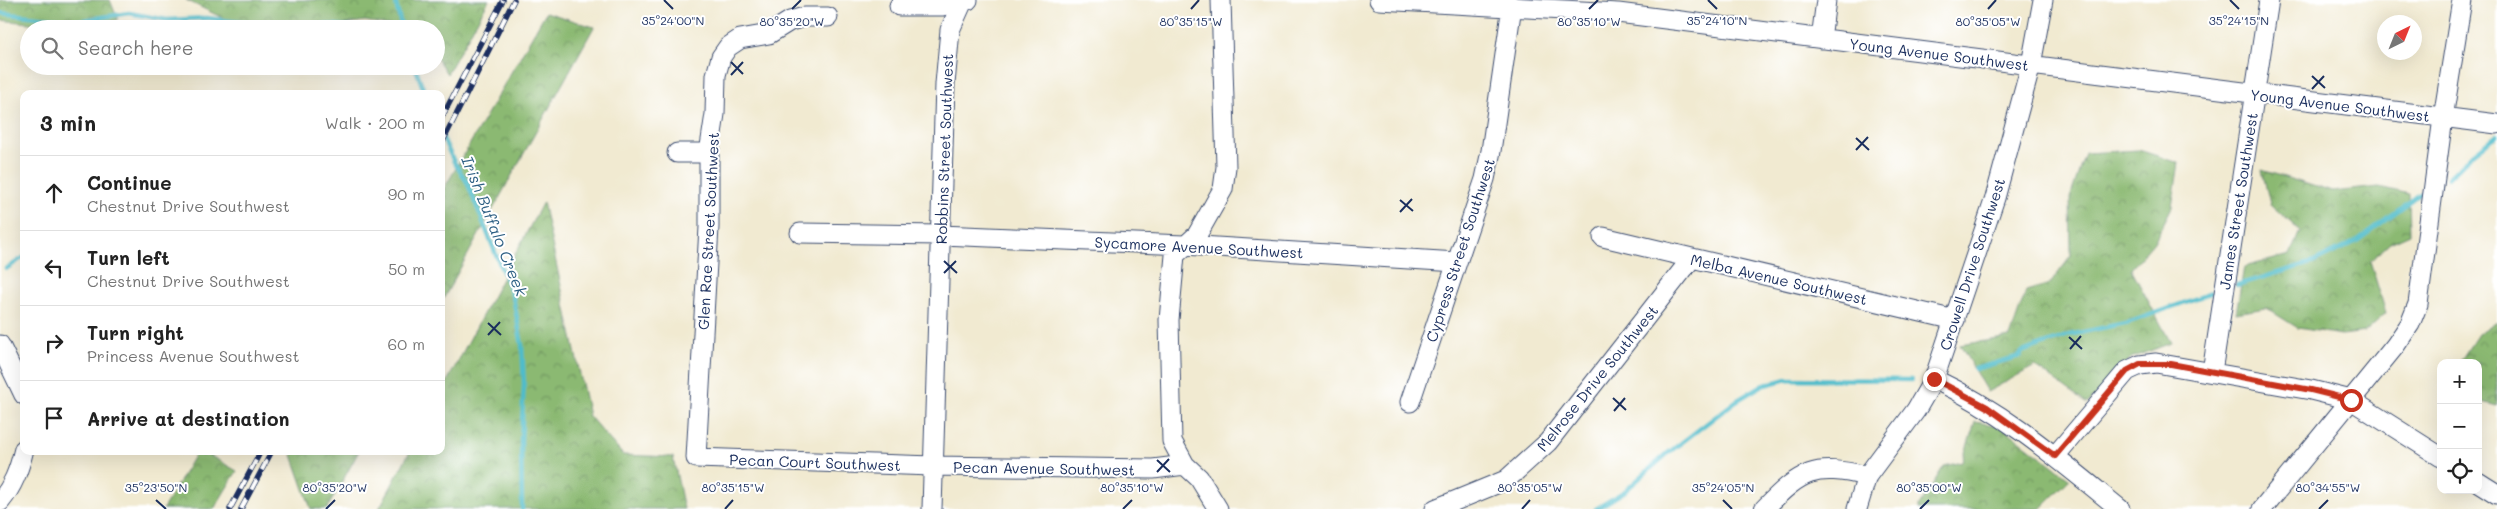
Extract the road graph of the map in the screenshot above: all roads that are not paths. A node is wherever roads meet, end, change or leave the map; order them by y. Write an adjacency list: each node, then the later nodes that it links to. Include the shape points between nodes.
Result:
1 (1221, 0): 22 (street, via 1226,167 1223,189 1197,235)
2 (1379, 0): 9 (street, Young Avenue Southwest)
3 (1826, 0): 12 (street)
4 (2043, 0): 13 (street, Crowell Drive Southwest)
5 (2268, 0): 14 (street, James Street Southwest)
6 (2462, 0): 15 (street)
7 (966, 1): 8 (street, via 942,6); 20 (street, Robbins Street Southwest, via 950,30 945,84)
8 (899, 6)
9 (1512, 6): 10 (street, Young Avenue Southwest); 24 (street, Cypress Street Southwest, via 1492,151)
10 (1619, 6): 12 (street, Young Avenue Southwest)
11 (828, 17): 18 (street, Glen Rae Street Southwest, via 790,20 769,34 740,39 728,47 716,75)
12 (1821, 39): 13 (street, Young Avenue Southwest)
13 (2031, 65): 14 (street, Young Avenue Southwest); 25 (street, Crowell Drive Southwest, via 1995,198)
14 (2255, 94): 15 (street, Young Avenue Southwest); 27 (street, James Street Southwest)
15 (2443, 118): 16 (street, Young Avenue Southwest); 30 (street, via 2418,304 2410,324 2395,346)
16 (2497, 124)
17 (677, 153): 18 (street)
18 (709, 153): 35 (street, Glen Rae Street Southwest, via 709,227)
19 (800, 233): 20 (street, Sycamore Avenue Southwest)
20 (941, 235): 22 (street, Sycamore Avenue Southwest); 37 (street, Robbins Street Southwest)
21 (1603, 237): 23 (street, Melba Avenue Southwest)
22 (1184, 245): 24 (street, Sycamore Avenue Southwest); 36 (street, via 1175,255 1169,320 1172,441)
23 (1692, 258): 25 (street, Melba Avenue Southwest); 44 (street, Melrose Drive Southwest, via 1536,454 1506,480)
24 (1457, 262): 31 (street, Cypress Street Southwest)
25 (1955, 320): 28 (street, Crowell Drive Southwest)
26 (0, 345): 29 (street)
27 (2212, 372): 30 (street); 34 (street, via 2156,363 2140,364 2127,371)
28 (1934, 379): 34 (street, via 1987,407); 38 (street, Crowell Drive Southwest, via 1916,410)
29 (20, 387)
30 (2351, 400): 32 (street); 48 (street)
31 (1410, 402)
32 (2437, 454)
33 (22, 455): 41 (street, via 10,490)
34 (2055, 456): 47 (street)
35 (696, 458): 37 (street, Pecan Court Southwest)
36 (1185, 465): 37 (street, Pecan Avenue Southwest, via 1153,469); 43 (street, via 1203,483)
37 (933, 466): 42 (street, Robbins Street Southwest)
38 (1867, 476): 45 (street, via 1839,470 1812,471 1792,482); 46 (street, Crowell Drive Southwest)
39 (2482, 485): 40 (street)
40 (2497, 494)
41 (0, 502)
42 (932, 509)
43 (1218, 509)
44 (1435, 509)
45 (1764, 509)
46 (1857, 509)
47 (2120, 509)
48 (2262, 509)

